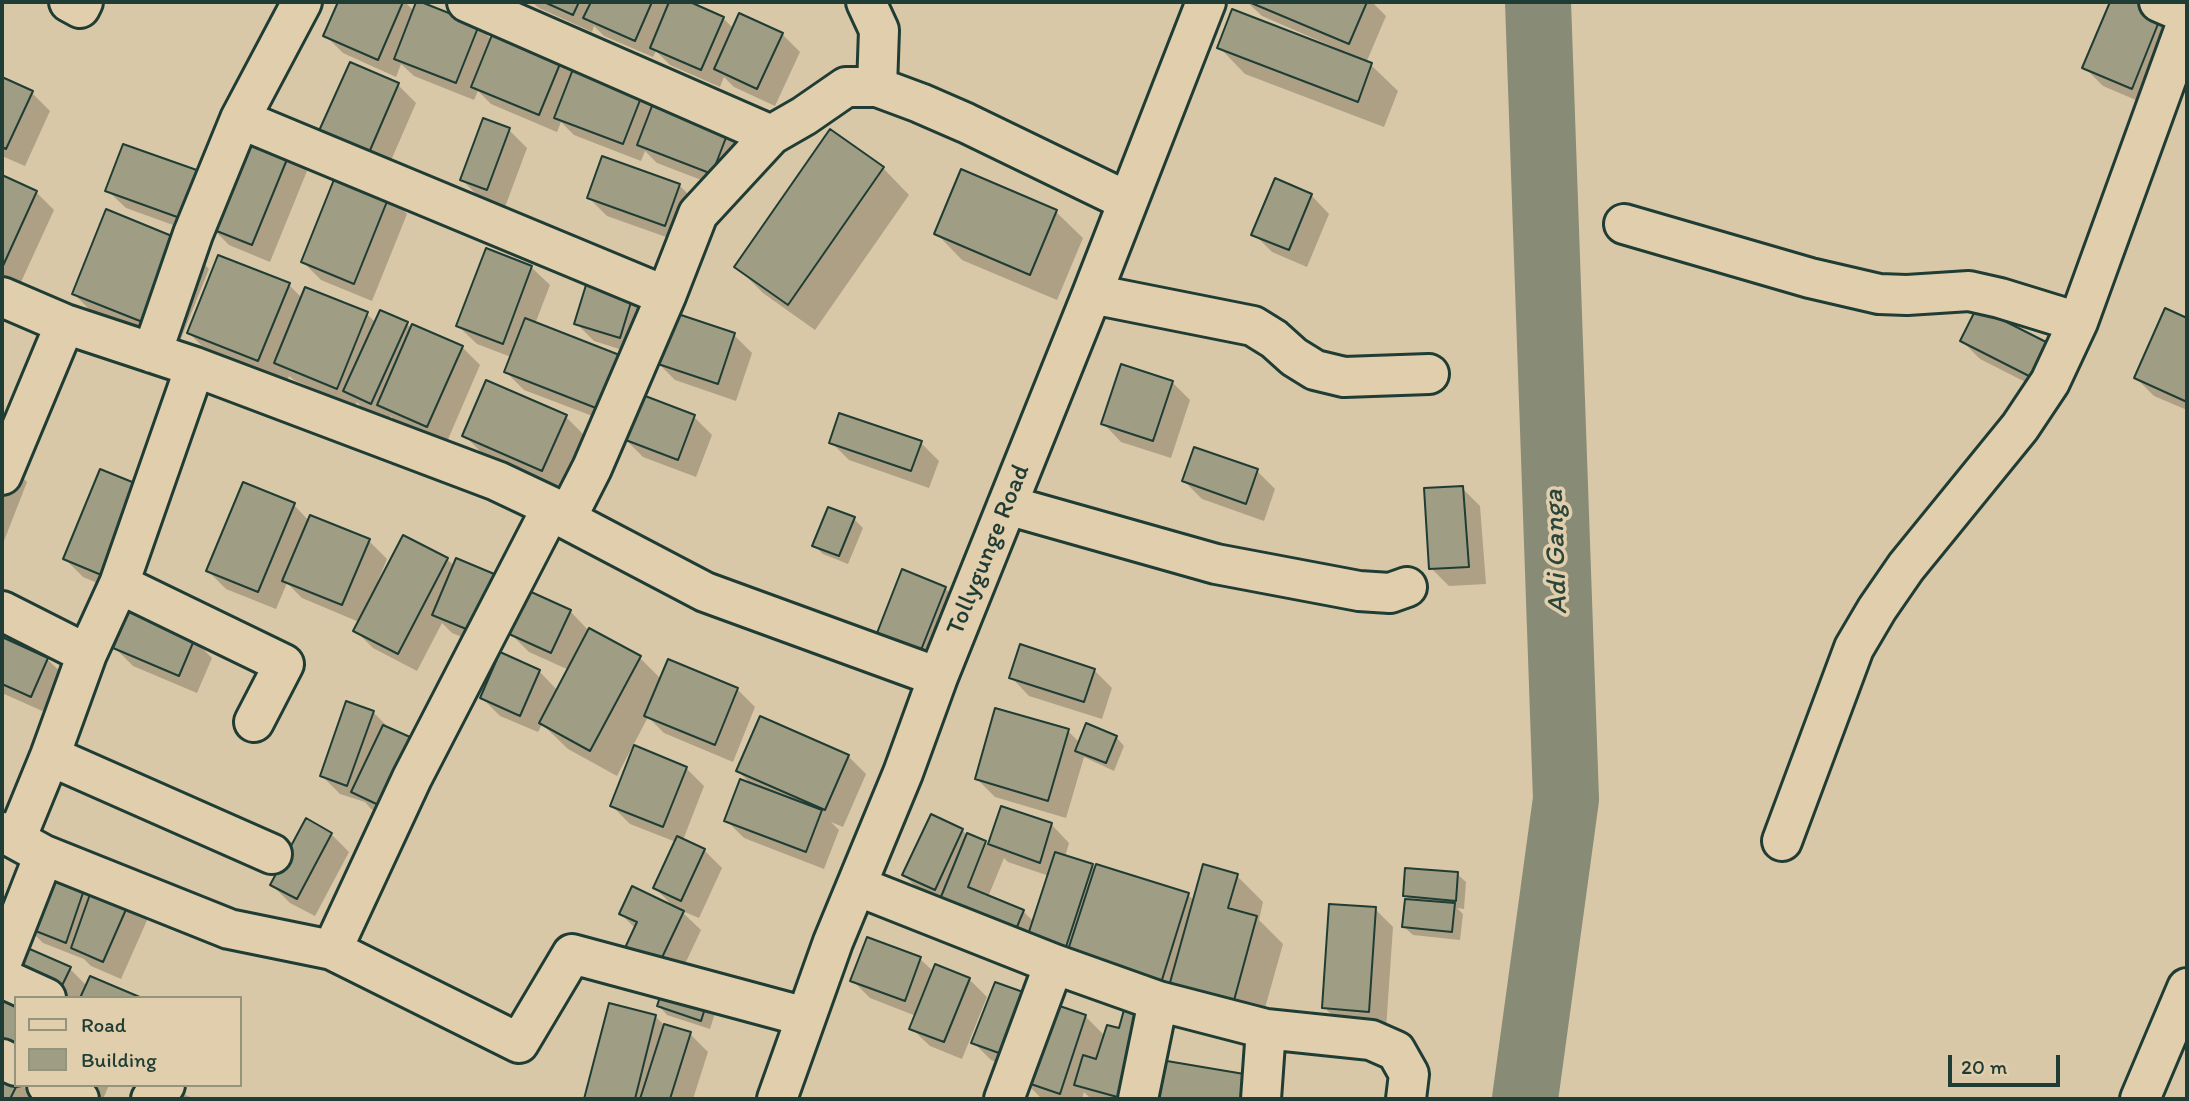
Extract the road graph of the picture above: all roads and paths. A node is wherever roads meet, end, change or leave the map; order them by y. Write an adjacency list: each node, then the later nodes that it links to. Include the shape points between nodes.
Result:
1 (69, 2): 2 (street, via 80,8)
2 (83, 2)
3 (302, 2): 11 (street)
4 (467, 2): 12 (street)
5 (866, 2): 10 (street, via 879,30)
6 (1206, 2): 13 (street, Tollygunge Road)
7 (2159, 2): 8 (street)
8 (2187, 14)
9 (2187, 22): 18 (street)
10 (877, 87): 12 (street, via 846,87); 13 (street, via 966,123)
11 (240, 119): 16 (street); 20 (street)
12 (771, 135): 16 (street, via 698,214)
13 (1127, 201): 15 (street, Tollygunge Road)
14 (1624, 224): 18 (street, via 1879,294 1969,291)
15 (1092, 294): 22 (street, via 1253,326 1315,370 1344,377); 24 (street, Tollygunge Road)
16 (666, 296): 25 (street, via 592,468)
17 (2, 297): 19 (street)
18 (2078, 322): 33 (street, via 2050,382 2020,427 1906,567 1854,648)
19 (65, 324): 20 (street); 23 (street)
20 (152, 353): 21 (street)
21 (195, 367): 25 (street, via 497,481); 26 (street)
22 (1429, 374)
23 (6, 454)
24 (1007, 505): 27 (street, via 1216,564 1359,591 1390,593); 30 (street, Tollygunge Road)
25 (559, 514): 30 (street, via 705,592); 37 (street, via 412,778)
26 (119, 584): 29 (street); 31 (street, via 284,664)
27 (1407, 587)
28 (2, 611): 29 (street)
29 (87, 654): 32 (street)
30 (938, 677): 36 (street, Tollygunge Road)
31 (254, 722)
32 (50, 756): 34 (street); 35 (street)
33 (1782, 841)
34 (20, 842): 37 (street, via 229,929); 38 (street)
35 (272, 854)
36 (857, 886): 39 (street); 44 (street, Tollygunge Road)
37 (332, 950): 44 (street, via 519,1043 572,954)
38 (2, 962)
39 (1054, 964): 43 (street); 49 (street)
40 (2, 978): 42 (street)
41 (2187, 988): 53 (street)
42 (42, 996)
43 (1158, 1001): 45 (street); 50 (street)
44 (806, 1017): 48 (street, Tollygunge Road)
45 (1266, 1029): 51 (street); 52 (street, via 1371,1040 1396,1051 1409,1074)
46 (52, 1087): 47 (street)
47 (79, 1099)
48 (776, 1099)
49 (1004, 1099)
50 (1138, 1099)
51 (1261, 1099)
52 (1406, 1099)
53 (2140, 1099)

